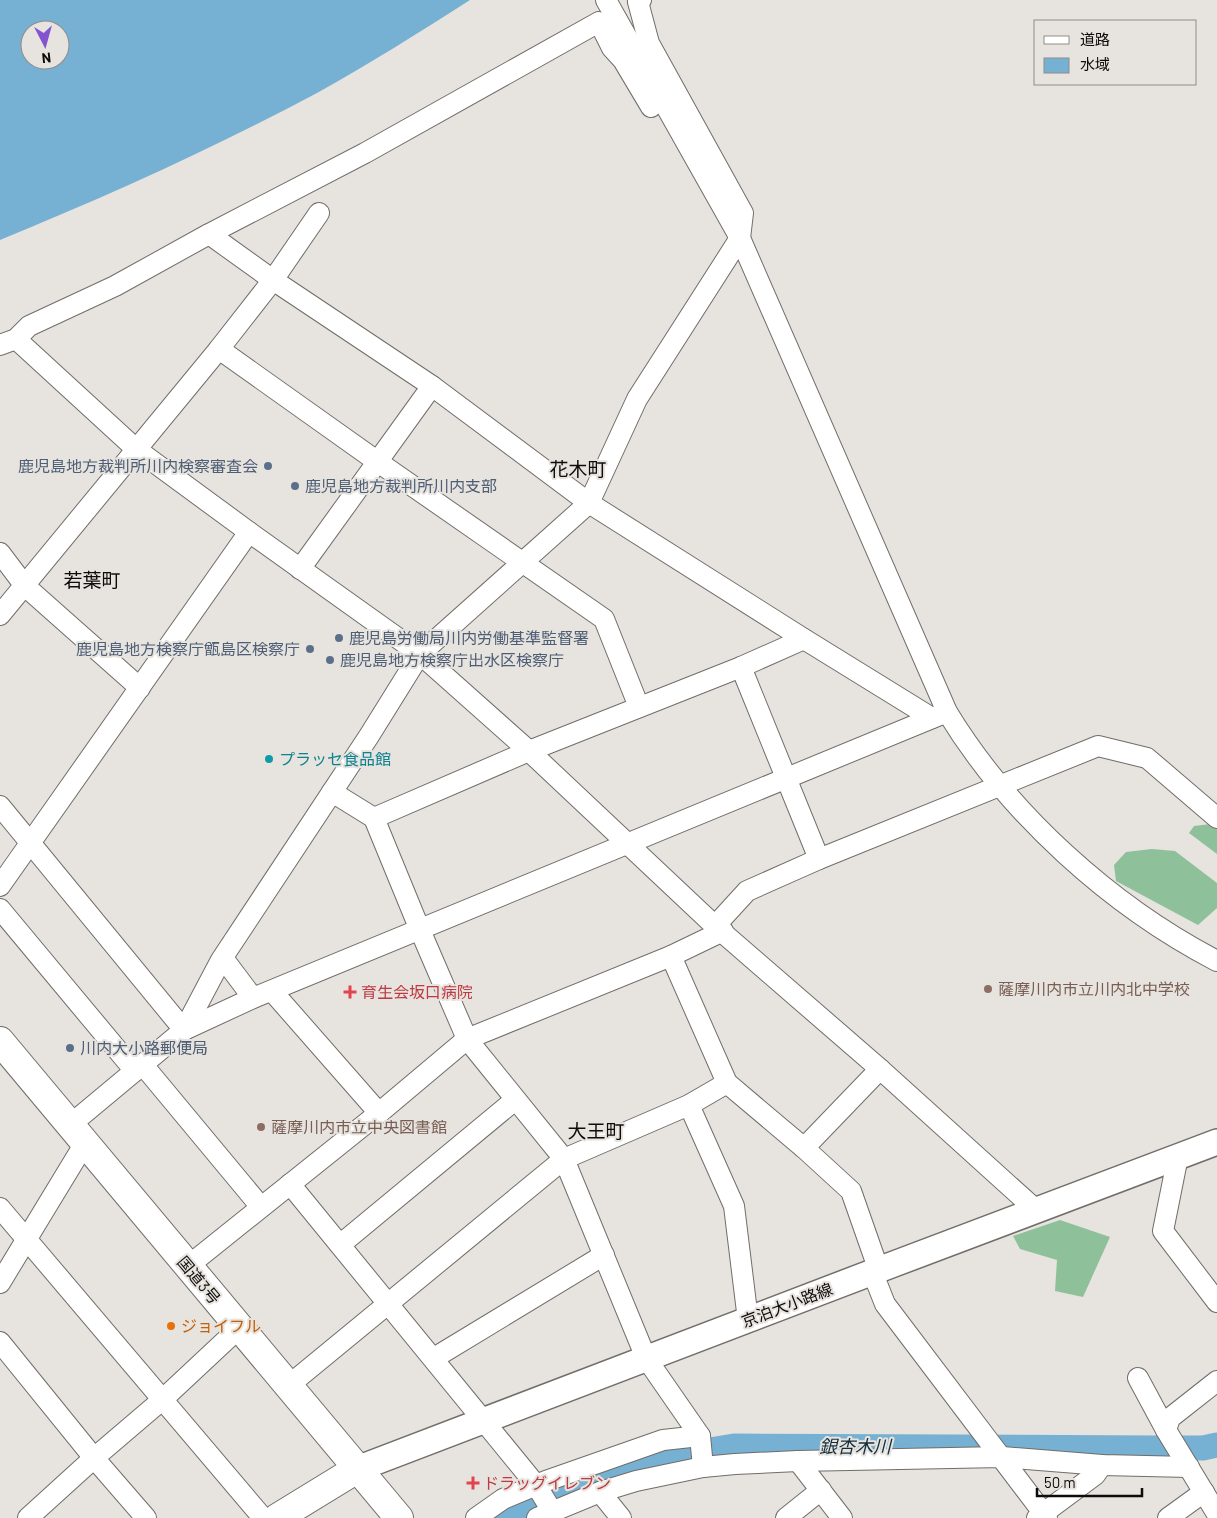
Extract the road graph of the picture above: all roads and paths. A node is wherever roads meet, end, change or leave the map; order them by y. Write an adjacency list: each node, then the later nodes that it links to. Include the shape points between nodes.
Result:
1 (606, 0): 5 (street)
2 (639, 1): 5 (street, via 649,43 743,212)
3 (319, 213): 6 (street)
4 (208, 234): 5 (street, via 366,152 599,22 717,225); 6 (street); 7 (street, via 114,286 29,326)
5 (740, 238): 12 (street, via 637,399); 24 (street)
6 (273, 280): 8 (street); 9 (street)
7 (8, 342): 10 (street)
8 (219, 349): 10 (street); 11 (street)
9 (432, 386): 11 (street); 12 (street)
10 (136, 449): 13 (street); 17 (street)
11 (378, 462): 15 (street); 16 (street)
12 (589, 502): 15 (street); 19 (street)
13 (249, 532): 16 (street); 22 (street)
14 (0, 553): 17 (street)
15 (524, 563): 20 (street); 23 (street, via 604,619)
16 (300, 568): 20 (street)
17 (25, 586): 18 (street); 22 (street)
18 (0, 615)
19 (804, 639): 21 (street); 24 (street)
20 (420, 654): 25 (street); 28 (street)
21 (741, 667): 23 (street); 26 (street)
22 (140, 688): 32 (street)
23 (639, 708): 25 (street)
24 (939, 715): 26 (street); 27 (street, via 962,736)
25 (529, 751): 30 (street); 33 (street)
26 (786, 779): 33 (street); 34 (street)
27 (1001, 786): 31 (street, via 1098,746 1147,758); 34 (street); 41 (street, via 1059,847 1112,894)
28 (332, 792): 30 (street); 40 (street)
29 (0, 806): 32 (street)
30 (374, 818): 38 (street)
31 (1217, 818)
32 (31, 842): 35 (street); 43 (street)
33 (627, 842): 37 (street); 38 (street)
34 (819, 859): 37 (street, via 747,891)
35 (0, 886)
36 (0, 909): 46 (street)
37 (719, 929): 39 (street); 47 (street)
38 (420, 930): 42 (street); 44 (street)
39 (671, 956): 44 (street); 48 (street)
40 (222, 959): 42 (street); 43 (street)
41 (1217, 961)
42 (263, 994): 43 (street); 51 (street)
43 (184, 1030): 46 (street)
44 (467, 1039): 49 (street); 51 (street)
45 (0, 1041): 52 (highway, 国道3号)
46 (139, 1068): 52 (street); 58 (street)
47 (880, 1069): 54 (street); 60 (street)
48 (727, 1083): 50 (street); 54 (street)
49 (515, 1100): 56 (street); 62 (street)
50 (689, 1105): 56 (street); 69 (street, via 734,1206)
51 (378, 1114): 57 (street)
52 (78, 1134): 61 (street); 64 (highway, 国道3号)
53 (1217, 1142): 55 (main road, 京泊大小路線)
54 (804, 1148): 65 (street, via 851,1191)
55 (1178, 1156): 60 (main road, 京泊大小路線); 67 (street, via 1162,1230)
56 (564, 1159): 63 (street); 68 (street)
57 (290, 1184): 58 (street); 62 (street)
58 (261, 1207): 64 (street)
59 (0, 1208): 61 (street)
60 (1036, 1210): 65 (main road, 京泊大小路線)
61 (26, 1240): 66 (street); 77 (street)
62 (340, 1244): 68 (street)
63 (604, 1255): 72 (street); 73 (street)
64 (188, 1266): 70 (highway, 国道3号)
65 (875, 1270): 69 (main road, 京泊大小路線); 81 (street, via 884,1304)
66 (0, 1283)
67 (1217, 1302)
68 (387, 1303): 72 (street); 76 (street)
69 (748, 1320): 73 (main road, 京泊大小路線)
70 (239, 1328): 76 (highway, 国道3号); 77 (street)
71 (0, 1342): 82 (street)
72 (434, 1358): 78 (street)
73 (646, 1358): 78 (main road, 京泊大小路線); 80 (street)
74 (1138, 1378): 79 (street)
75 (1217, 1381): 79 (street, via 1170,1418)
76 (288, 1386): 87 (highway, 国道3号)
77 (162, 1400): 82 (street); 97 (street)
78 (484, 1420): 87 (main road, 京泊大小路線); 88 (street)
79 (1169, 1434): 84 (street)
80 (700, 1438): 85 (street); 88 (street, via 663,1440)
81 (1000, 1454): 83 (street); 86 (street); 94 (street)
82 (94, 1458): 95 (street); 96 (street)
83 (798, 1461): 85 (street); 89 (street)
84 (1187, 1464): 86 (street); 91 (street)
85 (703, 1465): 90 (street)
86 (1102, 1465): 94 (street, via 1095,1475)
87 (357, 1468): 98 (highway); 99 (highway, 国道3号)
88 (537, 1487): 92 (street); 100 (street, via 503,1499)
89 (821, 1490): 102 (street); 103 (street)
90 (600, 1492): 92 (street); 101 (street)
91 (1204, 1492): 93 (street); 104 (street)
92 (546, 1512)
93 (1217, 1514)
94 (1042, 1516)
95 (28, 1518)
96 (146, 1518)
97 (263, 1518)
98 (277, 1518)
99 (399, 1518)
100 (476, 1518)
101 (621, 1518)
102 (786, 1518)
103 (842, 1518)
104 (1168, 1518)

